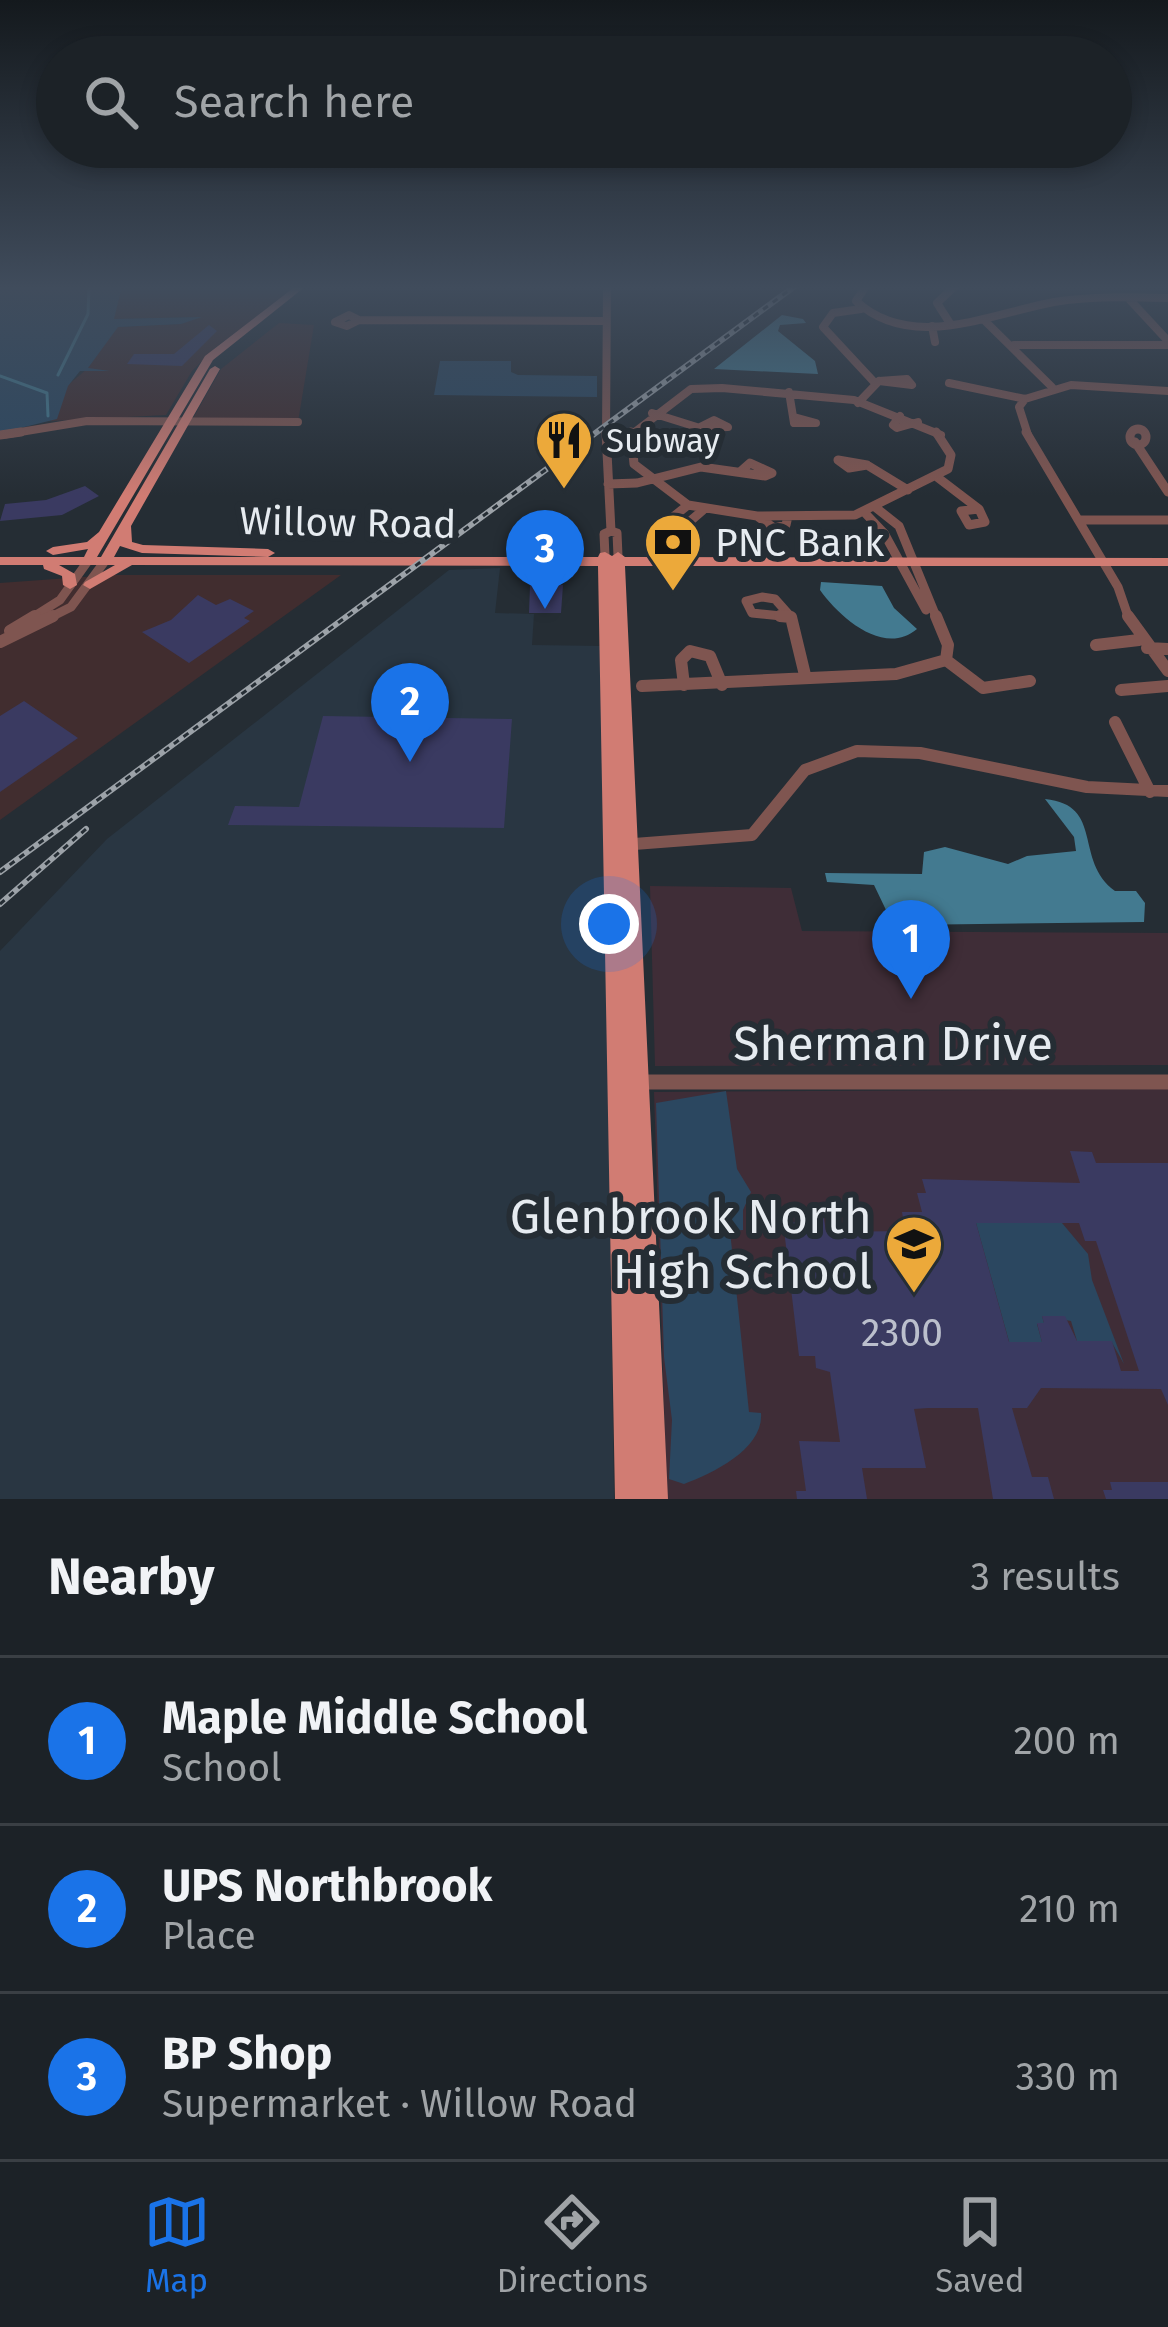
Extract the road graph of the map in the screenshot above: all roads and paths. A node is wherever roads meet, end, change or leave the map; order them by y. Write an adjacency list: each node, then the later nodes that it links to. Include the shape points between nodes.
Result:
1 (212, 356): 14 (main road)
2 (227, 356): 15 (main road)
3 (606, 356): 24 (street)
4 (851, 356): 11 (street, via 877,382)
5 (1024, 356): 7 (street)
6 (949, 383): 10 (street)
7 (1052, 387): 8 (street); 10 (street)
8 (1168, 391)
9 (789, 392): 11 (street); 12 (street, via 691,388); 13 (street)
10 (1025, 399): 32 (street, via 1019,418)
11 (858, 403): 22 (street, via 942,435 950,454)
12 (652, 413): 17 (street); 23 (street, via 631,430 634,464)
13 (794, 417)
14 (170, 422): 15 (street); 18 (street, via 87,421); 34 (main road)
15 (185, 422): 16 (street); 31 (main road)
16 (298, 422)
17 (700, 428)
18 (0, 435)
19 (1135, 442): 26 (street)
20 (868, 465): 25 (street)
21 (740, 471): 23 (street, via 696,466)
22 (937, 477): 25 (street); 28 (street)
23 (652, 478): 24 (street, via 640,486); 27 (street)
24 (608, 484): 39 (street)
25 (908, 490): 30 (street)
26 (1168, 492)
27 (688, 505): 29 (street); 29 (street, via 668,521 688,523)
28 (979, 509)
29 (703, 510): 30 (street, via 758,516 774,528 788,516)
30 (870, 510): 40 (street); 41 (street, via 899,526)
31 (130, 516): 37 (main road); 38 (main road, via 130,546)
32 (1078, 520): 33 (street); 42 (street)
33 (1168, 520)
34 (108, 530): 35 (main road, via 91,545); 37 (main road)
35 (53, 551): 36 (main road, Willow Road); 37 (main road, Willow Road)
36 (0, 552)
37 (100, 556): 38 (main road, Willow Road); 44 (main road, Willow Road); 45 (street); 46 (street)
38 (263, 558): 39 (main road, Willow Road); 46 (main road, via 126,565)
39 (611, 560): 40 (main road, Willow Road); 65 (main road)
40 (895, 561): 41 (main road, Willow Road); 47 (street)
41 (914, 561): 42 (main road, Willow Road); 47 (street)
42 (1101, 562): 43 (main road, Willow Road); 50 (street)
43 (1168, 562)
44 (0, 564): 45 (main road, via 52,566 68,574)
45 (70, 585): 49 (street, via 38,617)
46 (90, 585): 49 (street, via 51,620)
47 (917, 592): 53 (street, via 948,645)
48 (794, 617): 55 (street)
49 (0, 638)
50 (1143, 644): 51 (street); 52 (street); 54 (street)
51 (1096, 645)
52 (1168, 649)
53 (946, 660): 55 (street, via 896,674); 56 (street, via 983,688)
54 (1168, 671)
55 (805, 676): 57 (street)
56 (1030, 681)
57 (722, 685): 59 (street); 59 (street, via 710,656 690,651 681,660)
58 (642, 686): 59 (street)
59 (684, 686)
60 (1168, 686): 61 (street)
61 (1121, 690)
62 (1115, 722): 64 (street)
63 (1168, 791): 64 (street)
64 (1150, 792): 65 (street, via 1076,786 951,755 869,752 806,768 752,835)
65 (621, 840): 66 (main road)
66 (629, 1082): 67 (street, Sherman Drive); 68 (main road); 69 (main road)
67 (1168, 1082)
68 (629, 1499)
69 (654, 1499)

